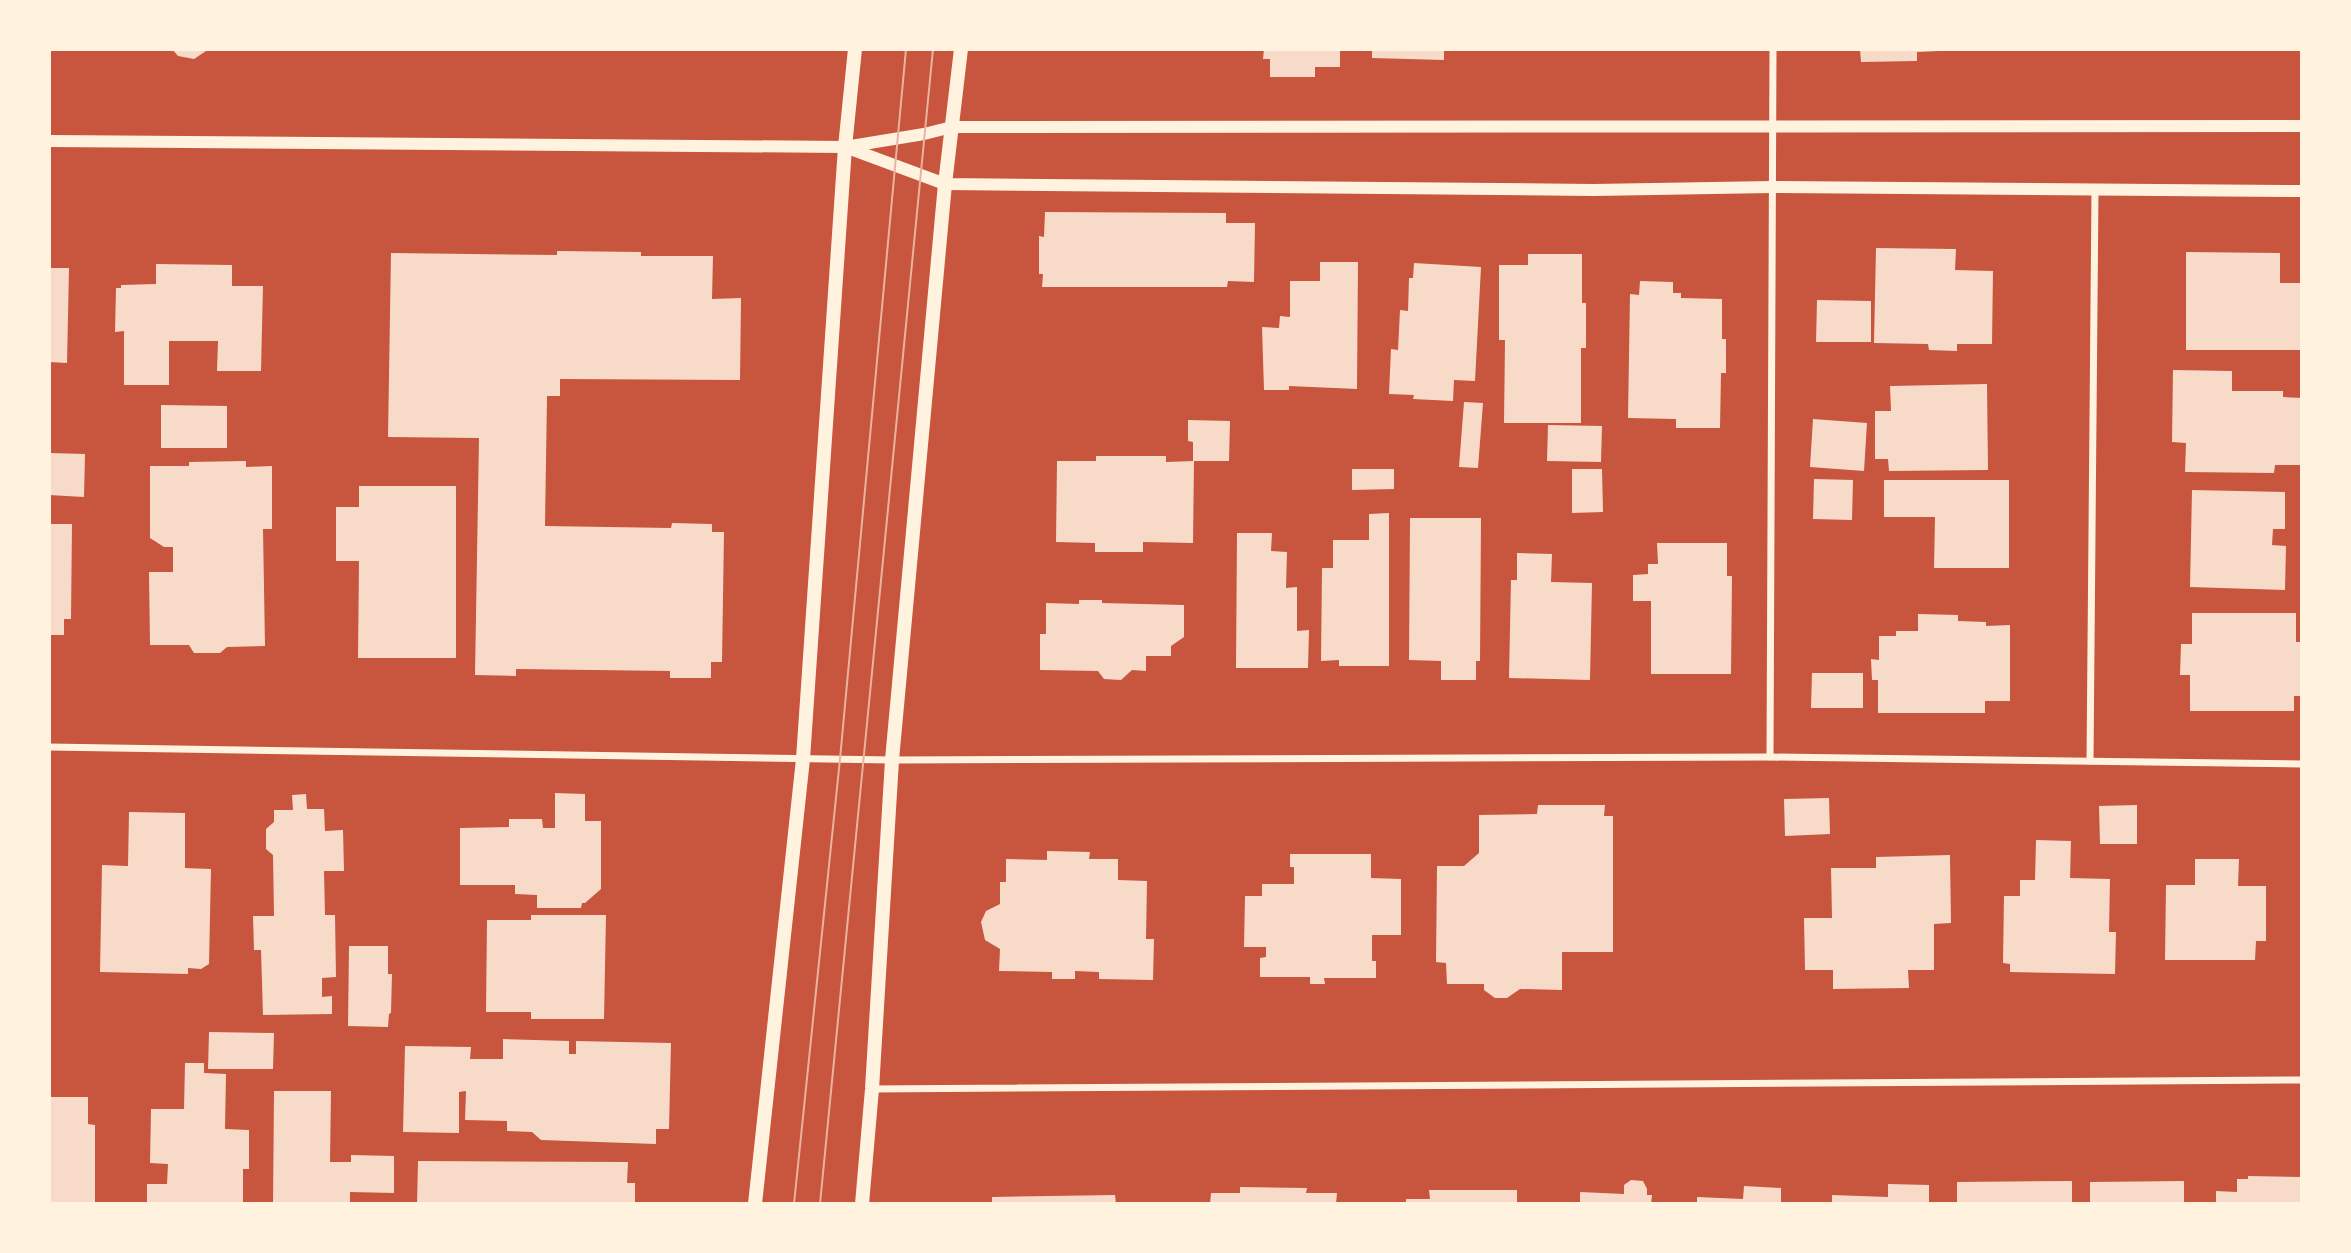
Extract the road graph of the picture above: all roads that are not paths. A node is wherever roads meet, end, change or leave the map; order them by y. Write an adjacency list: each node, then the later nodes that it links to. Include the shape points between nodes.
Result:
1 (856, 49): 8 (main road)
2 (961, 49): 6 (main road)
3 (1773, 49): 4 (street)
4 (1772, 125): 5 (street); 6 (street); 10 (street)
5 (2302, 126)
6 (952, 127): 8 (street); 9 (main road)
7 (49, 141): 8 (street)
8 (845, 147): 9 (street); 15 (main road)
9 (945, 184): 10 (street, via 1581,190); 16 (main road)
10 (1772, 187): 11 (street); 14 (street)
11 (2095, 190): 12 (street); 17 (street)
12 (2302, 191)
13 (49, 747): 15 (street)
14 (1770, 757): 16 (street); 17 (street)
15 (803, 759): 16 (street); 21 (main road)
16 (892, 760): 20 (main road)
17 (2091, 761): 18 (street)
18 (2302, 764)
19 (2302, 1080): 20 (street)
20 (872, 1089): 22 (main road)
21 (755, 1204)
22 (862, 1204)

